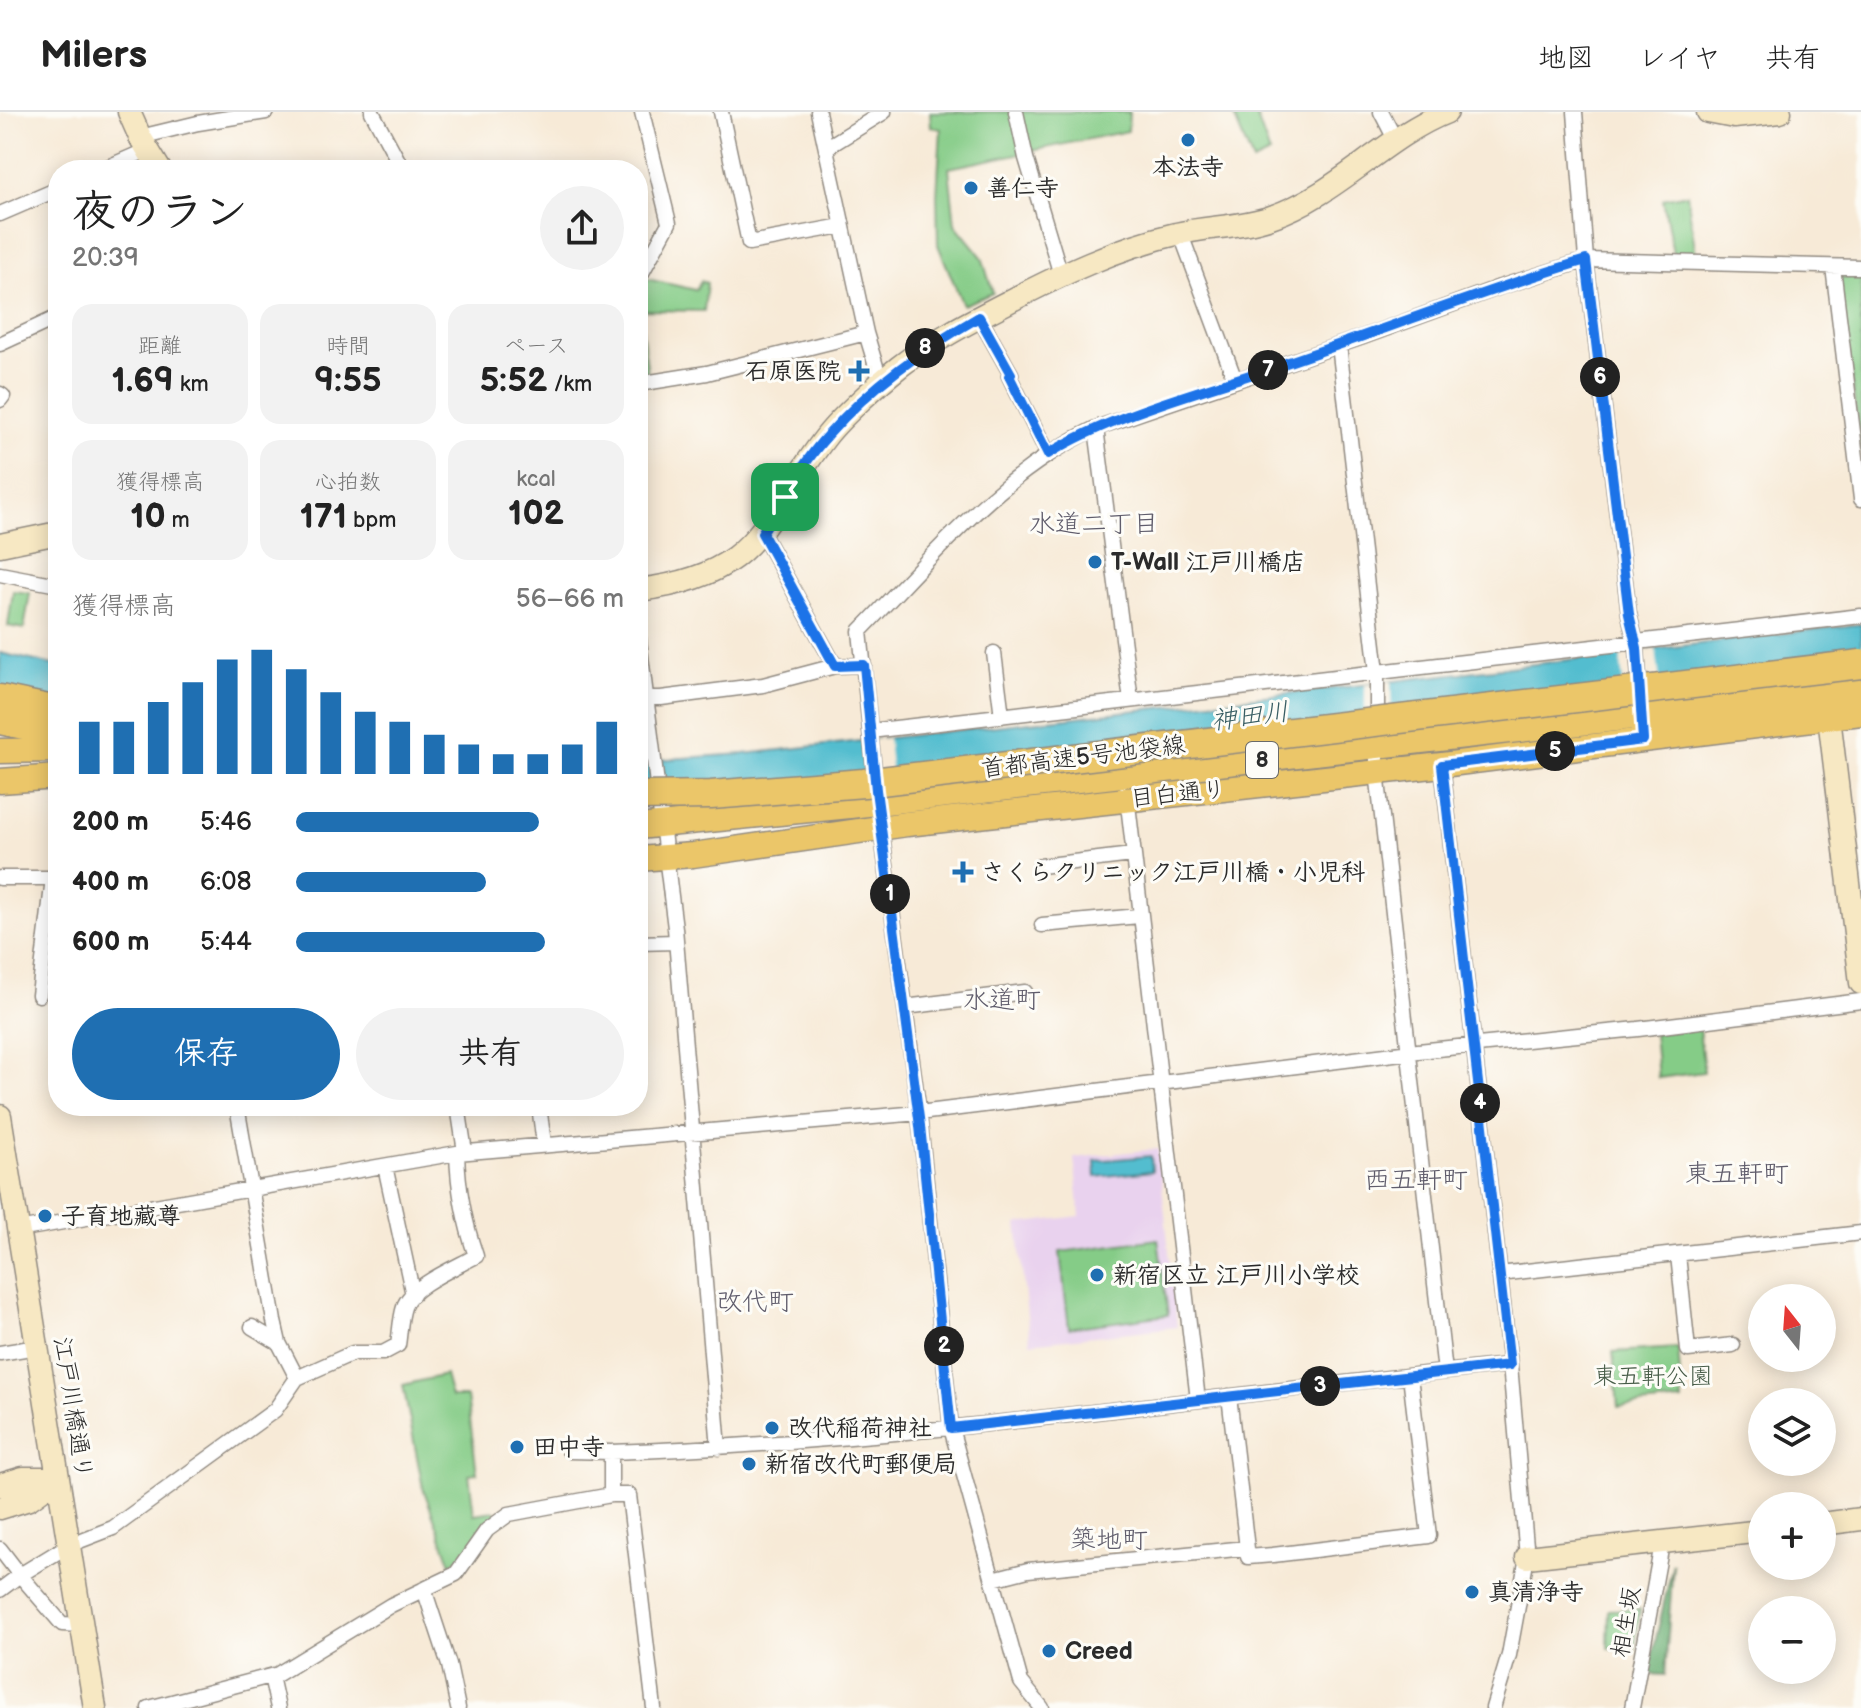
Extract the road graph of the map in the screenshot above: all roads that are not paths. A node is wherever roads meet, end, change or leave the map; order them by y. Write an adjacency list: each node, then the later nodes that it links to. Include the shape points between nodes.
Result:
1 (129, 112): 17 (street)
2 (266, 112): 17 (street, via 198,123)
3 (372, 112): 21 (street)
4 (642, 112): 27 (street, via 669,223)
5 (721, 112): 24 (street, via 749,243)
6 (818, 112): 18 (street)
7 (884, 112): 18 (street)
8 (1016, 112): 30 (street)
9 (1381, 112): 16 (street)
10 (1447, 112): 15 (street)
11 (1575, 112): 26 (street)
12 (1708, 112): 14 (street)
13 (1780, 112): 14 (street)
14 (1757, 114)
15 (1419, 117): 16 (street)
16 (1396, 141): 25 (street, via 1315,196 1272,217)
17 (143, 144): 19 (street); 20 (street)
18 (826, 148): 24 (street)
19 (117, 160)
20 (153, 160)
21 (398, 160)
22 (48, 193): 23 (street)
23 (0, 214)
24 (842, 226): 33 (street)
25 (1180, 232): 30 (street); 36 (street)
26 (1586, 260): 28 (street); 35 (street); 49 (street)
27 (648, 262)
28 (1833, 267): 29 (street); 41 (street)
29 (1861, 267)
30 (1061, 275): 31 (street)
31 (979, 317): 38 (street, via 928,346); 40 (street)
32 (48, 321): 34 (street)
33 (866, 333): 37 (street); 38 (street)
34 (4, 337)
35 (1339, 345): 36 (street); 54 (street)
36 (1235, 380): 39 (street)
37 (648, 382)
38 (881, 383): 42 (street, via 826,436)
39 (1096, 428): 40 (street); 59 (street)
40 (1048, 454): 52 (street, via 980,507 860,631)
41 (1861, 499)
42 (762, 533): 47 (street, via 718,568); 53 (street)
43 (48, 535): 44 (street)
44 (0, 545)
45 (0, 574): 46 (street)
46 (48, 583)
47 (648, 588)
48 (1861, 616): 49 (street)
49 (1636, 645): 54 (street); 64 (street)
50 (994, 653): 62 (street)
51 (1861, 664): 82 (highway, 首都高速5号池袋線, bridge, via 864,783 711,795)
52 (864, 665): 53 (street); 70 (street)
53 (835, 666): 57 (street, via 763,685)
54 (1377, 676): 59 (street); 71 (street)
55 (1861, 684): 83 (highway, 首都高速5号池袋線, via 856,801)
56 (1861, 691): 64 (main road, 目白通り / 8)
57 (648, 698)
58 (0, 699): 60 (highway)
59 (1131, 701): 62 (street)
60 (48, 709)
61 (1861, 713): 63 (main road, 目白通り / 8)
62 (1002, 716): 70 (street)
63 (1829, 717): 64 (main road, 目白通り / 8); 98 (street)
64 (1641, 718): 71 (main road, 目白通り / 8); 74 (main road, 目白通り / 8)
65 (0, 720): 67 (highway)
66 (648, 725): 81 (street, via 654,756)
67 (48, 730)
68 (48, 732): 69 (highway)
69 (0, 733)
70 (870, 733): 79 (street)
71 (1379, 737): 75 (street); 77 (main road, 目白通り / 8)
72 (48, 750): 73 (main road)
73 (0, 751)
74 (1442, 765): 75 (main road, 目白通り / 8); 103 (street)
75 (1377, 772): 80 (main road, 目白通り / 8); 104 (street)
76 (48, 778): 78 (main road)
77 (1101, 778): 79 (main road, 目白通り / 8); 80 (street, via 1119,787)
78 (0, 781)
79 (877, 796): 84 (main road, 目白通り / 8); 86 (street)
80 (1127, 799): 86 (main road, 目白通り / 8); 87 (street)
81 (648, 806)
82 (648, 814)
83 (648, 814)
84 (648, 814)
85 (648, 816): 88 (street)
86 (881, 828): 88 (main road, 目白通り / 8); 102 (street)
87 (1132, 855): 90 (street); 93 (street)
88 (666, 858): 89 (main road, 目白通り / 8); 96 (street)
89 (648, 859)
90 (1040, 866)
91 (0, 878): 92 (street)
92 (48, 878)
93 (1139, 916): 94 (street); 105 (street)
94 (1042, 925)
95 (48, 933): 100 (street)
96 (676, 942): 97 (street); 111 (street)
97 (648, 943)
98 (1861, 983)
99 (1025, 992): 102 (street)
100 (39, 995)
101 (1861, 1001): 103 (street)
102 (905, 1007): 106 (street)
103 (1474, 1045): 104 (street); 119 (street)
104 (1409, 1052): 105 (street); 127 (street)
105 (1160, 1083): 106 (street); 131 (street)
106 (919, 1113): 111 (street); 132 (street)
107 (239, 1116): 115 (street)
108 (459, 1116): 113 (street)
109 (540, 1116): 112 (street)
110 (1, 1131): 116 (street, 江戸川橋通り)
111 (693, 1134): 112 (street); 133 (street)
112 (544, 1144): 113 (street)
113 (461, 1153): 114 (street); 120 (street, via 458,1188 476,1256)
114 (385, 1166): 115 (street); 120 (street)
115 (252, 1188): 116 (street); 122 (street)
116 (11, 1222): 124 (street, 江戸川橋通り)
117 (1861, 1233): 118 (street)
118 (1678, 1255): 119 (street); 123 (street, via 1688,1350)
119 (1499, 1274): 126 (street)
120 (413, 1295): 129 (street, via 404,1305 398,1345 383,1353 353,1353)
121 (252, 1327): 122 (street)
122 (279, 1343): 129 (street)
123 (1733, 1345)
124 (37, 1347): 125 (street); 136 (street, 江戸川橋通り)
125 (0, 1353)
126 (1510, 1365): 127 (street); 147 (street)
127 (1445, 1372): 128 (street)
128 (1410, 1376): 130 (street); 145 (street, via 1429,1536 1248,1557)
129 (297, 1378): 144 (street, via 275,1410 113,1528)
130 (1229, 1396): 131 (street); 145 (street)
131 (1198, 1400): 132 (street)
132 (951, 1428): 133 (street); 149 (street)
133 (719, 1448): 135 (street)
134 (569, 1451): 135 (street)
135 (611, 1452): 138 (street)
136 (58, 1478): 137 (street, via 23,1478); 139 (street, via 29,1499); 144 (street, 江戸川橋通り)
137 (0, 1485)
138 (611, 1495): 150 (street, via 509,1514 487,1530 456,1574); 159 (street, via 629,1495)
139 (0, 1508)
140 (1861, 1519): 141 (street)
141 (1836, 1522)
142 (1748, 1533): 143 (street)
143 (1662, 1544): 147 (street); 161 (street, 相生坂)
144 (69, 1545): 148 (street); 152 (street, 江戸川橋通り)
145 (1246, 1548): 149 (street, via 1028,1570)
146 (0, 1549): 148 (street)
147 (1527, 1557): 160 (street)
148 (20, 1575): 151 (street); 152 (street, via 62,1624)
149 (993, 1579): 154 (street, via 1021,1682)
150 (424, 1589): 153 (street); 158 (street)
151 (0, 1590)
152 (81, 1625): 155 (street, 江戸川橋通り)
153 (271, 1676): 156 (street); 157 (street)
154 (1041, 1707)
155 (95, 1708)
156 (149, 1708)
157 (278, 1708)
158 (458, 1708)
159 (654, 1708)
160 (1493, 1708)
161 (1632, 1708)

